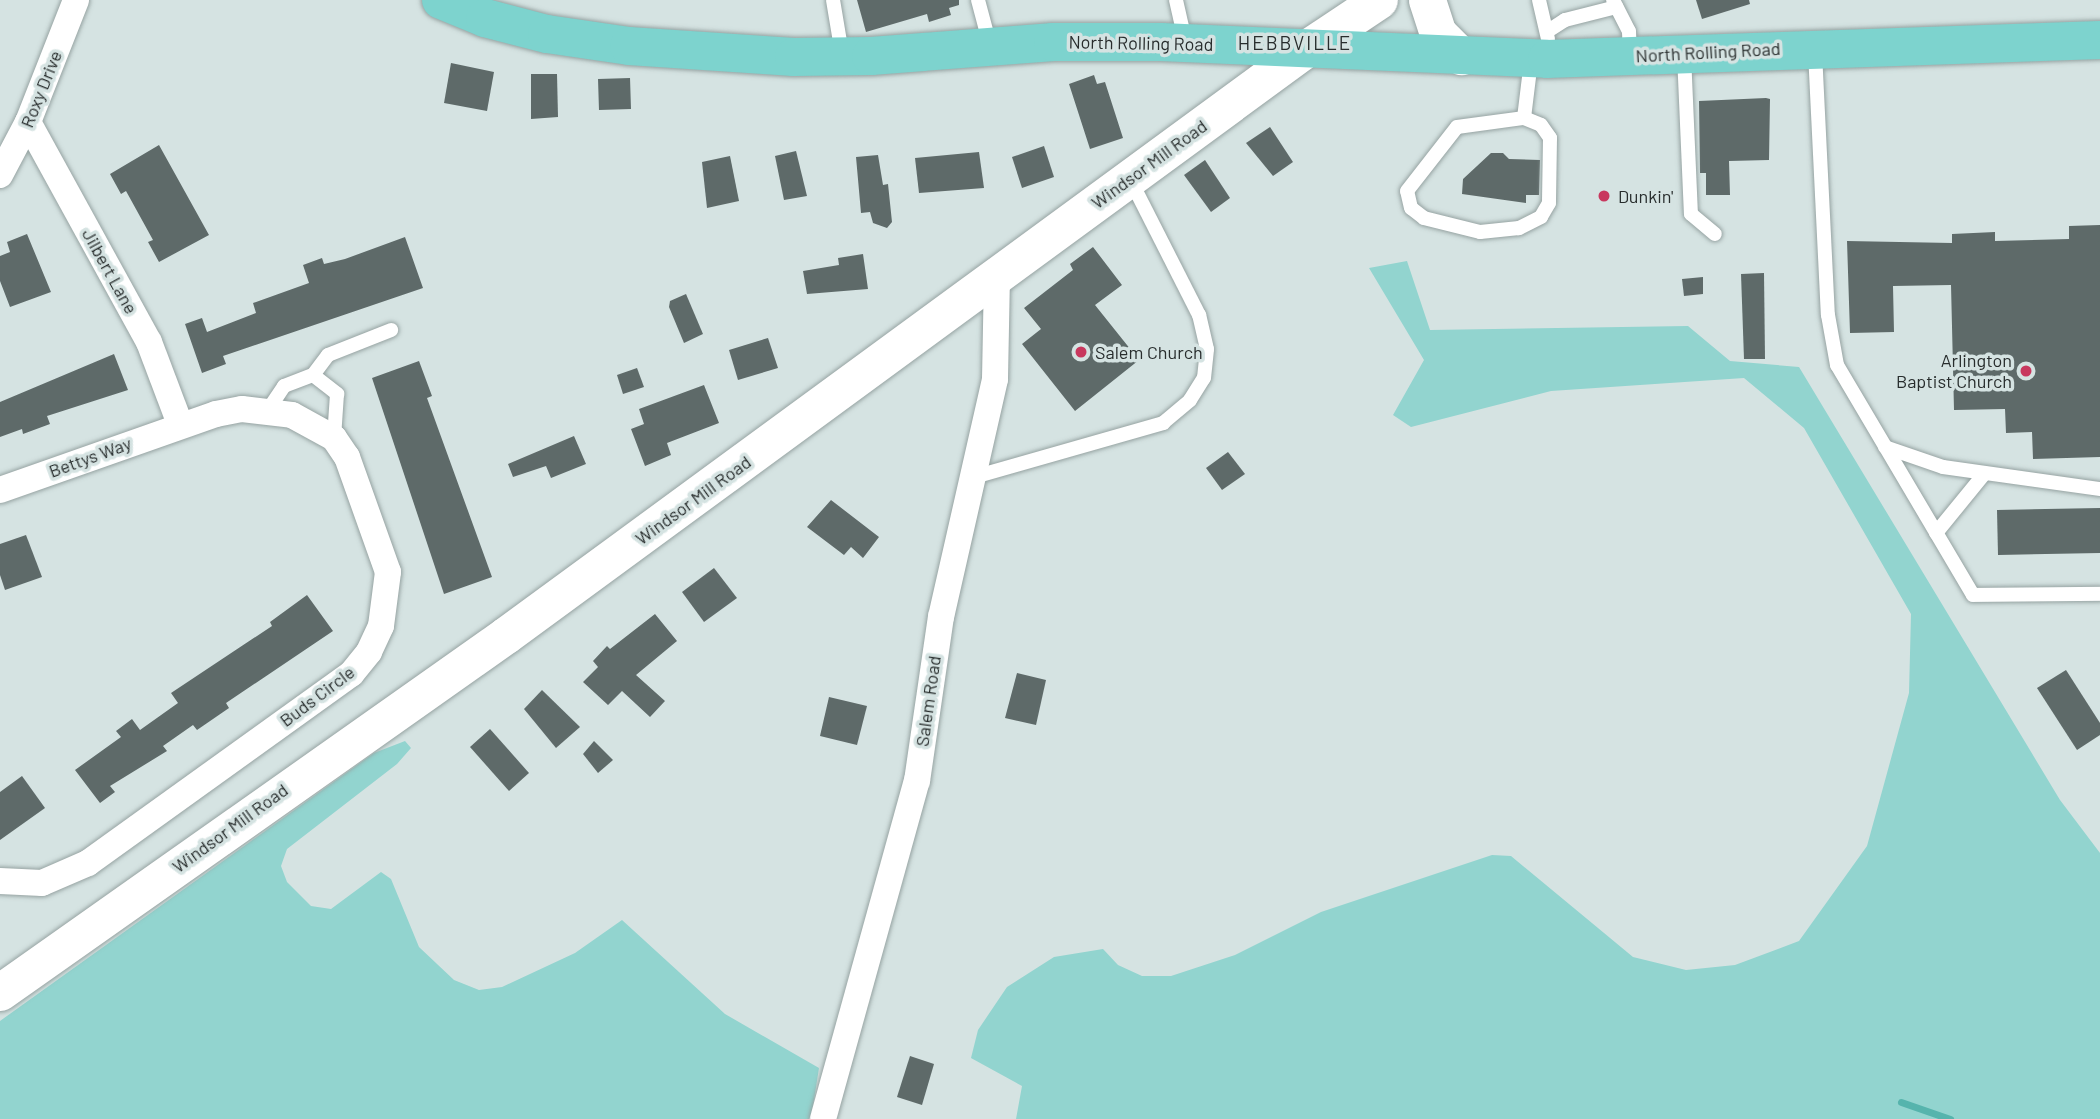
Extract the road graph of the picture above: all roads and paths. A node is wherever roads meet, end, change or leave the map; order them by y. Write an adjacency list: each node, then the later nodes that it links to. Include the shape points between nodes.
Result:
1 (76, 0): 21 (street, Roxy Drive)
2 (441, 0): 19 (main road, North Rolling Road, via 485,18 547,34 629,46)
3 (833, 0): 19 (lane)
4 (978, 0): 12 (lane)
5 (1176, 0): 11 (lane)
6 (1380, 0): 15 (main road, Windsor Mill Road)
7 (1427, 0): 17 (main road, via 1437,33)
8 (1539, 0): 14 (lane)
9 (1615, 3): 14 (lane, via 1565,20); 18 (lane, via 1629,31)
10 (2100, 40): 13 (main road, North Rolling Road)
11 (1186, 43): 12 (main road, North Rolling Road, via 1053,42); 15 (main road, North Rolling Road)
12 (990, 47): 19 (main road, North Rolling Road)
13 (1814, 47): 16 (main road, North Rolling Road); 31 (lane, via 1831,342 1837,365)
14 (1542, 49): 17 (main road, North Rolling Road); 18 (main road, North Rolling Road); 20 (lane)
15 (1304, 50): 17 (main road, North Rolling Road); 23 (main road, Windsor Mill Road)
16 (1684, 54): 18 (main road, North Rolling Road); 24 (lane, via 1691,214)
17 (1461, 56)
18 (1630, 56)
19 (842, 57)
20 (1524, 118): 20 (lane, via 1457,127 1407,191 1410,208 1424,218 1480,232 1520,228 1541,217 1549,202 1550,138 1541,125)
21 (28, 122): 22 (street, Roxy Drive); 29 (street, Jilbert Lane, via 149,342)
22 (0, 175)
23 (1130, 178): 25 (main road, Windsor Mill Road); 33 (lane, via 1199,315 1207,349 1204,378 1190,400 1163,423)
24 (1715, 234)
25 (997, 276): 33 (street, Salem Road, via 995,379); 39 (main road, Windsor Mill Road, via 506,635)
26 (391, 330): 27 (lane, via 328,355)
27 (313, 375): 28 (lane, via 284,386); 30 (lane, via 337,394)
28 (268, 410): 29 (street, Buds Circle, via 242,409); 30 (street, Buds Circle, via 312,424)
29 (180, 424): 35 (street, Bettys Way)
30 (334, 438): 38 (street, Buds Circle, via 358,477 388,572 387,600 369,652 351,674 88,863 42,883)
31 (1885, 447): 32 (lane, via 1943,467); 36 (lane)
32 (1985, 473): 34 (lane); 36 (lane)
33 (974, 477): 40 (street, Salem Road, via 941,617 916,781)
34 (2100, 489)
35 (0, 490)
36 (1936, 533): 37 (lane, via 1973,595)
37 (2100, 594)
38 (0, 881)
39 (0, 992)
40 (824, 1119)

